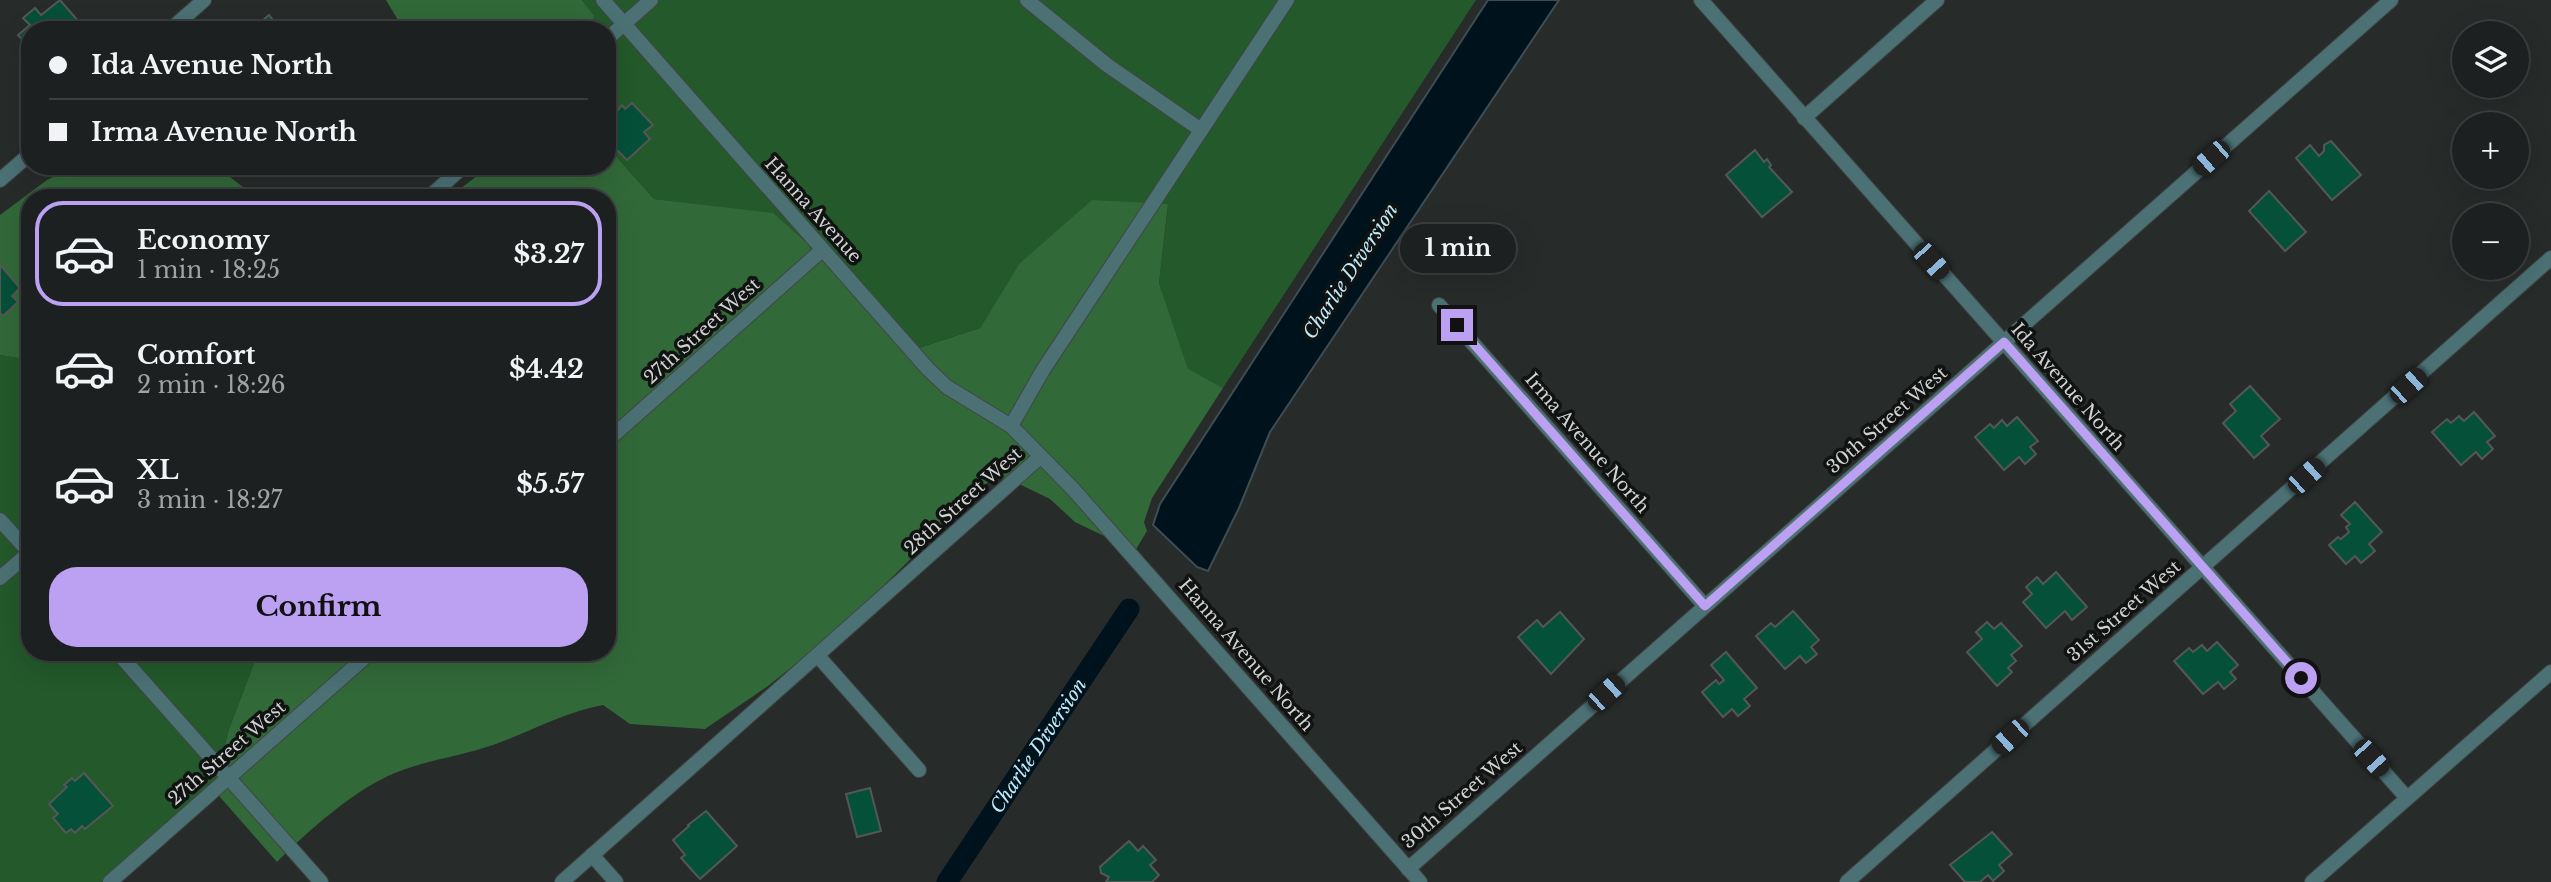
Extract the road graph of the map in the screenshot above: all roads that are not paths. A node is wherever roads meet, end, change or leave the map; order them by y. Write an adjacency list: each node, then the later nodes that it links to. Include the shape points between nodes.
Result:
1 (204, 0): 9 (street)
2 (603, 0): 10 (street, Hanna Avenue)
3 (651, 0): 10 (street)
4 (1027, 0): 13 (street, via 1107,65)
5 (1287, 0): 13 (street, 28th Street West)
6 (1701, 0): 12 (street, Ida Avenue North)
7 (1937, 0): 12 (street)
8 (2391, 0): 21 (street, 30th Street West)
9 (180, 21)
10 (624, 24): 11 (street); 18 (street, Hanna Avenue)
11 (616, 31)
12 (1804, 118): 21 (street, Ida Avenue North)
13 (1201, 130): 22 (street, 28th Street West)
14 (21, 162): 16 (street)
15 (454, 175): 17 (street)
16 (0, 180)
17 (438, 189)
18 (822, 250): 22 (street, Hanna Avenue, via 947,387); 23 (street, 27th Street West)
19 (2551, 258): 28 (street, 31st Street West)
20 (1439, 305): 30 (street, Irma Avenue North)
21 (2004, 342): 28 (street, Ida Avenue North); 30 (street, 30th Street West)
22 (1011, 426): 24 (street, 28th Street West)
23 (616, 433)
24 (1040, 457): 31 (street, 28th Street West); 39 (street, Hanna Avenue North)
25 (0, 520): 26 (street)
26 (21, 542)
27 (21, 560): 29 (street)
28 (2204, 567): 37 (street, Ida Avenue North); 45 (street, 31st Street West)
29 (0, 578)
30 (1705, 606): 39 (street, 30th Street West)
31 (818, 656): 35 (street); 38 (street, 28th Street West)
32 (125, 661): 36 (street)
33 (361, 661): 36 (street, 27th Street West)
34 (2551, 672): 37 (street)
35 (919, 770)
36 (229, 777): 40 (street, 27th Street West); 41 (street)
37 (2407, 798): 46 (street)
38 (592, 855): 42 (street, 28th Street West); 43 (street)
39 (1408, 869): 44 (street, Hanna Avenue North)
40 (110, 882)
41 (321, 882)
42 (562, 882)
43 (616, 882)
44 (1420, 882)
45 (1847, 882)
46 (2312, 882)

